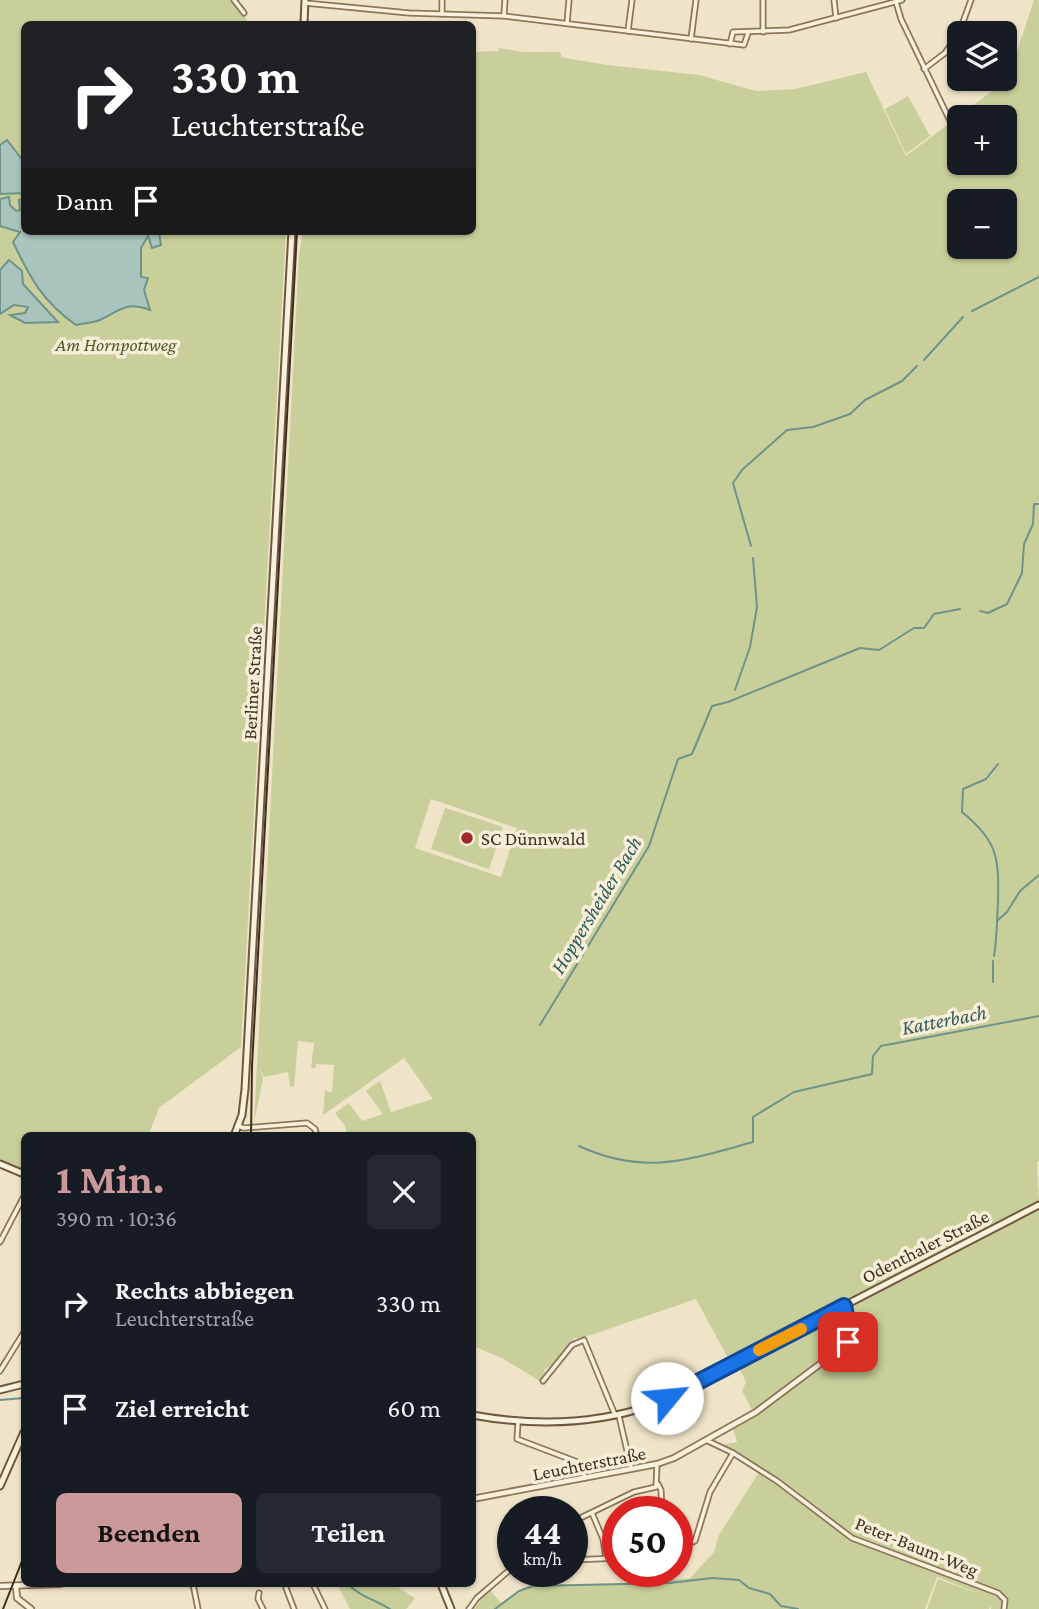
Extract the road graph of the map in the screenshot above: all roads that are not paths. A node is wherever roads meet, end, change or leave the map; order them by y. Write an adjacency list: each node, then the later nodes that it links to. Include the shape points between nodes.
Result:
1 (234, 0): 15 (street)
2 (350, 0): 14 (street)
3 (442, 0): 16 (street)
4 (505, 0): 17 (street)
5 (569, 0): 21 (street)
6 (632, 0): 22 (street)
7 (696, 0): 25 (street)
8 (763, 0): 23 (street)
9 (834, 0): 18 (street)
10 (902, 0): 13 (street)
11 (971, 0): 20 (street)
12 (305, 1): 14 (street); 19 (main road)
13 (896, 1): 18 (street); 28 (street)
14 (350, 6): 16 (street)
15 (244, 13)
16 (442, 14): 17 (street)
17 (504, 16): 21 (street)
18 (836, 18): 23 (street)
19 (304, 21)
20 (963, 21)
21 (567, 23): 22 (street)
22 (628, 31): 25 (street)
23 (763, 32): 24 (street)
24 (748, 33): 26 (street, via 744,45); 26 (street, via 733,32)
25 (691, 39): 26 (street)
26 (730, 44)
27 (947, 50): 28 (street)
28 (924, 69): 29 (street)
29 (947, 115)
30 (292, 235): 31 (main road, Berliner Straße, via 245,1089)
31 (238, 1126): 32 (main road, Berliner Straße); 33 (street, via 302,1123 312,1125)
32 (236, 1132)
33 (315, 1132)
34 (0, 1164): 35 (main road)
35 (21, 1173)
36 (21, 1202): 38 (street)
37 (1039, 1205): 39 (main road, Odenthaler Straße)
38 (0, 1242)
39 (844, 1306): 46 (main road, Odenthaler Straße, via 667,1398); 49 (street, Leuchterstraße, via 850,1333 844,1346 765,1406)
40 (21, 1337): 41 (street)
41 (0, 1371)
42 (543, 1381): 46 (street, via 572,1345 584,1340)
43 (21, 1385): 44 (main road)
44 (0, 1390)
45 (476, 1416): 47 (main road, Odenthaler Straße)
46 (617, 1416): 47 (main road, Odenthaler Straße); 52 (street)
47 (518, 1422): 53 (street, via 517,1439 580,1463)
48 (21, 1439): 55 (main road)
49 (708, 1441): 50 (street, Peter-Baum-Weg); 51 (street, Leuchterstraße)
50 (733, 1453): 61 (street, via 710,1492); 78 (street, Peter-Baum-Weg, via 852,1538 998,1593 1005,1601)
51 (657, 1464): 52 (street, Leuchterstraße); 54 (street)
52 (631, 1469): 53 (street, Leuchterstraße)
53 (585, 1478): 57 (street, Leuchterstraße)
54 (658, 1484): 56 (street); 58 (street)
55 (0, 1486)
56 (661, 1496)
57 (476, 1498)
58 (592, 1513): 59 (street); 60 (street)
59 (588, 1515)
60 (602, 1537)
61 (693, 1542)
62 (497, 1581): 77 (street)
63 (16, 1586): 64 (street); 65 (street); 71 (street, via 17,1598)
64 (21, 1586)
65 (1, 1587)
66 (193, 1587): 72 (street)
67 (314, 1587): 75 (street)
68 (442, 1587): 76 (main road)
69 (286, 1588): 74 (street)
70 (259, 1593): 73 (street)
71 (31, 1609)
72 (198, 1609)
73 (263, 1609)
74 (294, 1609)
75 (325, 1609)
76 (451, 1609)
77 (469, 1609)
78 (1004, 1609)

